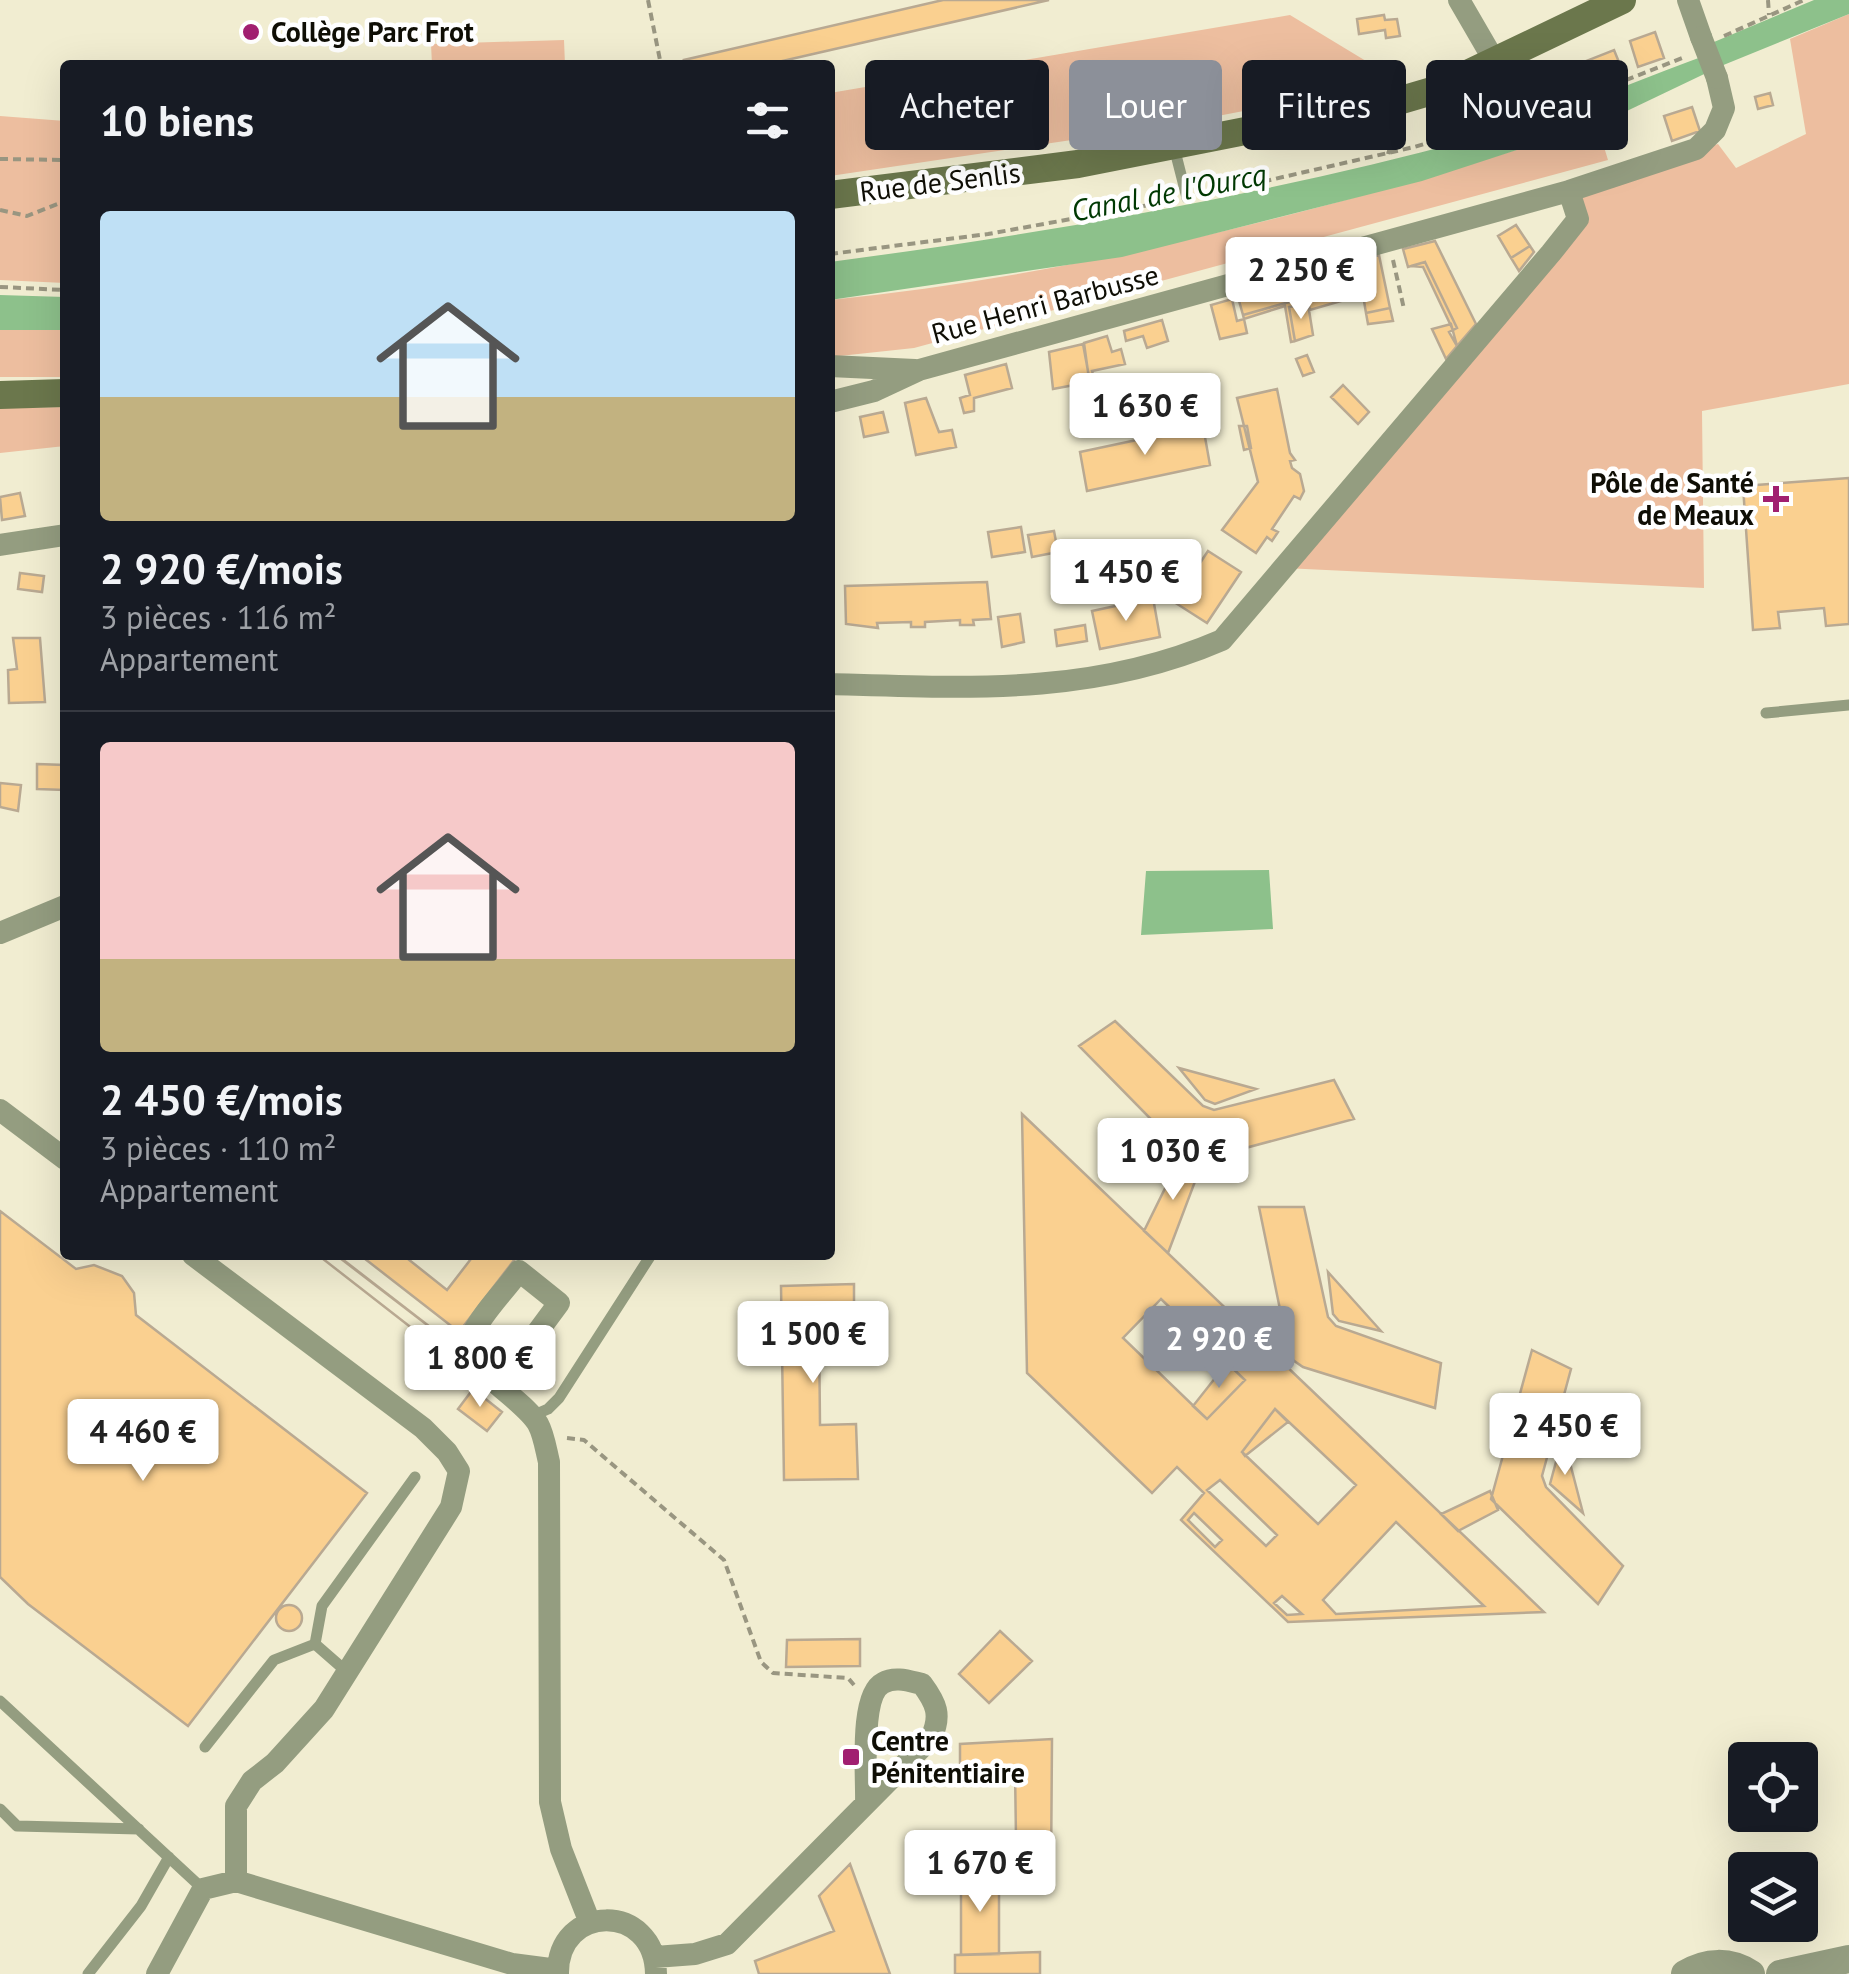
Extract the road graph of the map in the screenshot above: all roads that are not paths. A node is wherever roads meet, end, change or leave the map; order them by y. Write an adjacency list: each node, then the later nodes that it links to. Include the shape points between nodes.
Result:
1 (1458, 0): 4 (street)
2 (1622, 0): 5 (main road, Rue de Senlis)
3 (1688, 0): 10 (street, Rue Henri Barbusse, bridge, via 1724,108 1715,130 1696,148)
4 (1494, 60)
5 (1499, 60)
6 (1426, 90): 7 (main road, Rue de Senlis)
7 (1222, 137)
8 (1156, 150): 11 (main road, Rue de Senlis)
9 (1175, 150): 12 (lane)
10 (1569, 191): 14 (street, Rue Henri Barbusse); 20 (street, via 1578,219 1552,254 1222,640 1133,670 1012,689)
11 (835, 194)
12 (1187, 198)
13 (835, 366): 14 (street)
14 (919, 370): 17 (street, Rue Henri Barbusse)
15 (60, 393): 16 (main road)
16 (0, 395)
17 (835, 401)
18 (60, 535): 19 (street)
19 (0, 545)
20 (835, 684)
21 (1849, 705): 22 (lane)
22 (1766, 713)
23 (60, 908): 24 (street)
24 (0, 933)
25 (0, 1110): 26 (street)
26 (60, 1155)
27 (200, 1260): 33 (street, via 423,1428 458,1471 451,1507)
28 (648, 1260): 30 (lane)
29 (500, 1383): 29 (street, via 475,1366 470,1337 519,1272 559,1303); 30 (street)
30 (537, 1425): 42 (street, via 549,1462 550,1802)
31 (416, 1476): 32 (lane, via 322,1606)
32 (314, 1644): 33 (lane); 35 (lane, via 274,1660)
33 (347, 1672): 40 (street, via 324,1710 252,1781 236,1806)
34 (0, 1702): 38 (lane)
35 (205, 1747)
36 (866, 1803): 36 (street, via 931,1738 939,1721 922,1684 881,1683 868,1699); 44 (street, via 727,1944)
37 (0, 1808): 38 (lane, via 17,1826)
38 (139, 1830): 39 (lane)
39 (168, 1857): 41 (lane); 47 (lane, via 141,1906)
40 (236, 1881): 41 (street); 46 (street)
41 (203, 1888): 48 (street)
42 (590, 1922): 44 (street, via 622,1922 637,1930); 46 (street, via 566,1941)
43 (1849, 1959): 51 (street)
44 (655, 1965)
45 (1849, 1969): 52 (street)
46 (558, 1972)
47 (88, 1974)
48 (156, 1974)
49 (1685, 1974): 50 (street, via 1726,1964)
50 (1751, 1974)
51 (1780, 1974)
52 (1840, 1974)

